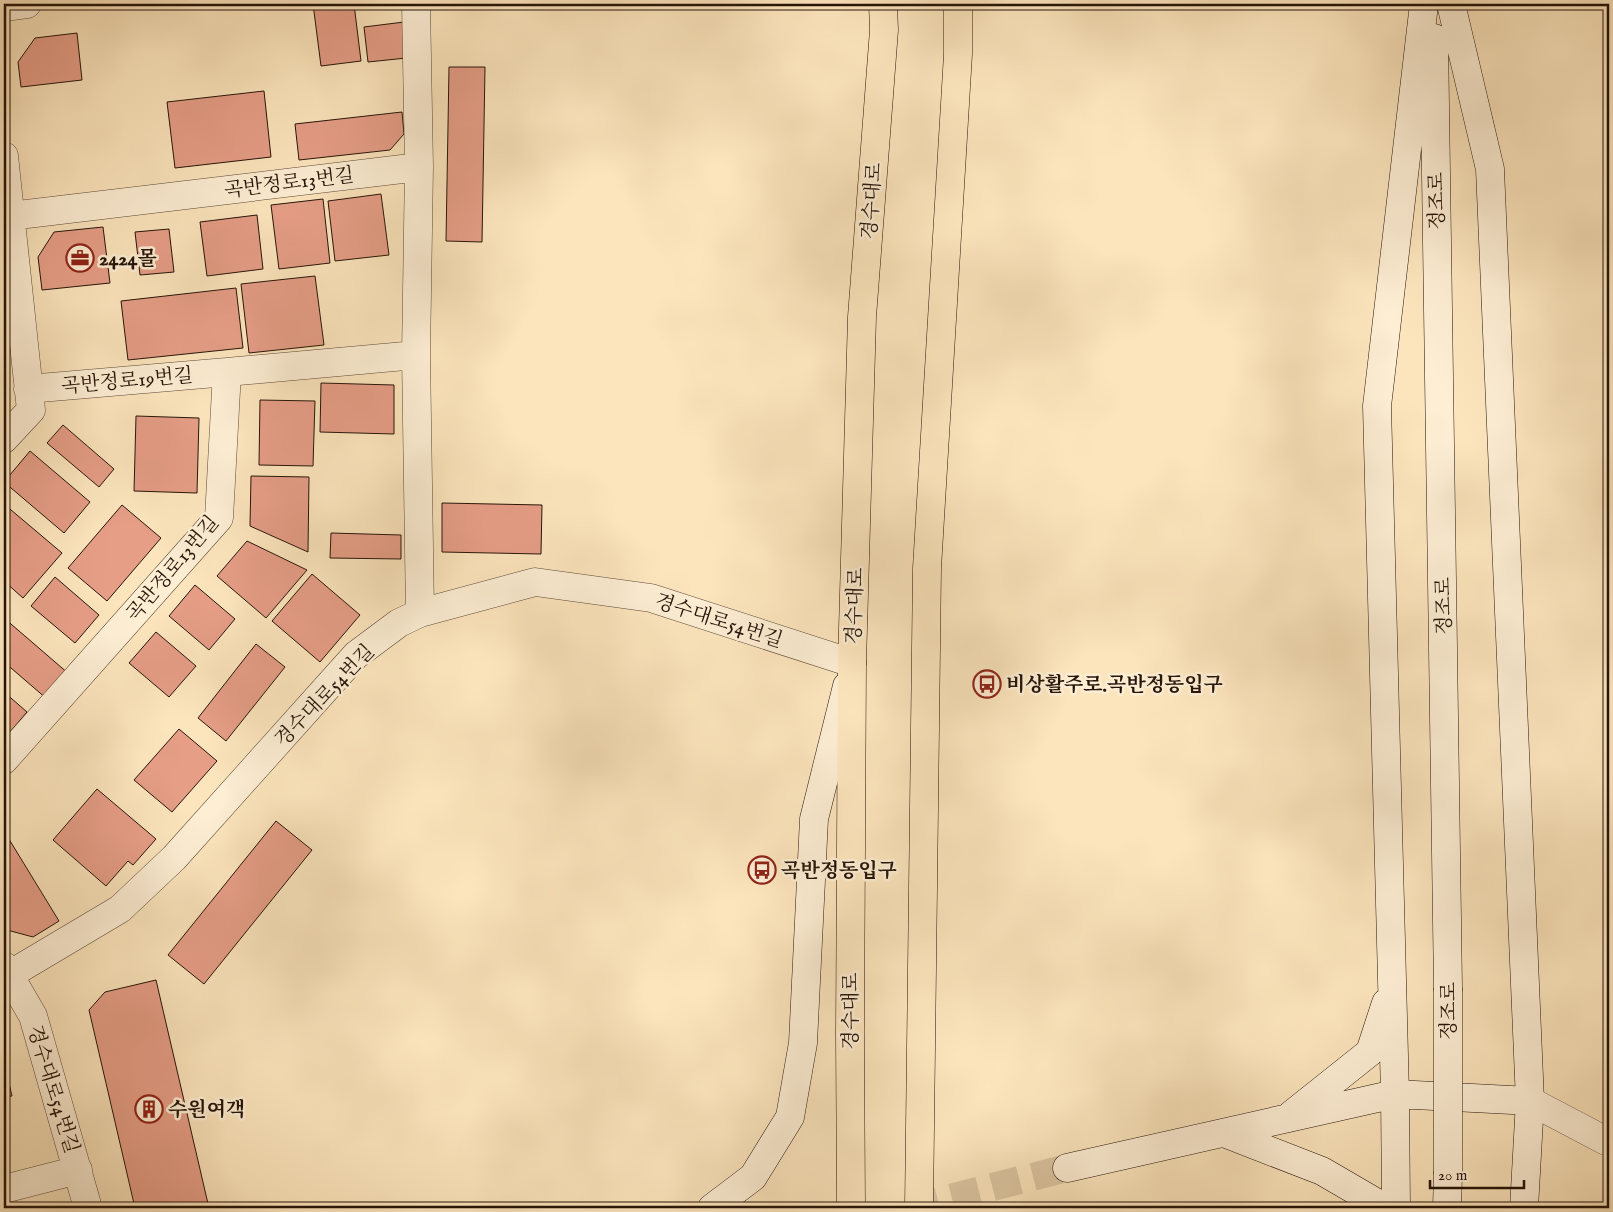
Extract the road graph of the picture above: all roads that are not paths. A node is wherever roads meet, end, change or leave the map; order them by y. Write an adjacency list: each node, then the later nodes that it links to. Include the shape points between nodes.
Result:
1 (27, 4): 8 (street)
2 (416, 4): 10 (street)
3 (883, 4): 17 (main road, 경수대로, via 884,30 862,316)
4 (958, 4): 32 (main road, via 958,54 928,568)
5 (1424, 4): 20 (street, via 1377,406)
6 (1434, 4): 35 (street, 정조로, bridge, via 1448,988)
7 (1450, 4): 22 (street, via 1490,169)
8 (4, 7)
9 (4, 156): 11 (street)
10 (420, 167): 11 (street, 곡반정로13번길); 12 (street)
11 (10, 216): 14 (street)
12 (416, 356): 13 (street); 16 (street)
13 (227, 372): 14 (street, 곡반정로19번길); 18 (street, 곡반정로13번길, via 219,518)
14 (28, 389): 15 (street, via 31,410)
15 (4, 440)
16 (420, 613): 17 (street, 경수대로54번길, via 535,582 651,598); 19 (street, 경수대로54번길, via 399,623 356,655 174,858 120,909)
17 (852, 663): 30 (street, via 814,819 803,1043 790,1117 753,1176); 31 (main road, 경수대로)
18 (4, 760)
19 (6, 972): 27 (street, 경수대로54번길, via 33,1016)
20 (1392, 985): 21 (street); 23 (street, via 1370,1052)
21 (1394, 1094): 22 (street); 23 (street); 34 (street)
22 (1530, 1101): 25 (street); 36 (street)
23 (1287, 1118): 24 (street)
24 (1224, 1133): 26 (street); 33 (street, via 1322,1171)
25 (1606, 1141)
26 (1067, 1168)
27 (78, 1170): 28 (street); 29 (street, 경수대로54번길)
28 (4, 1189)
29 (88, 1208)
30 (712, 1208)
31 (851, 1208)
32 (919, 1208)
33 (1382, 1208)
34 (1396, 1208)
35 (1447, 1208)
36 (1524, 1208)

